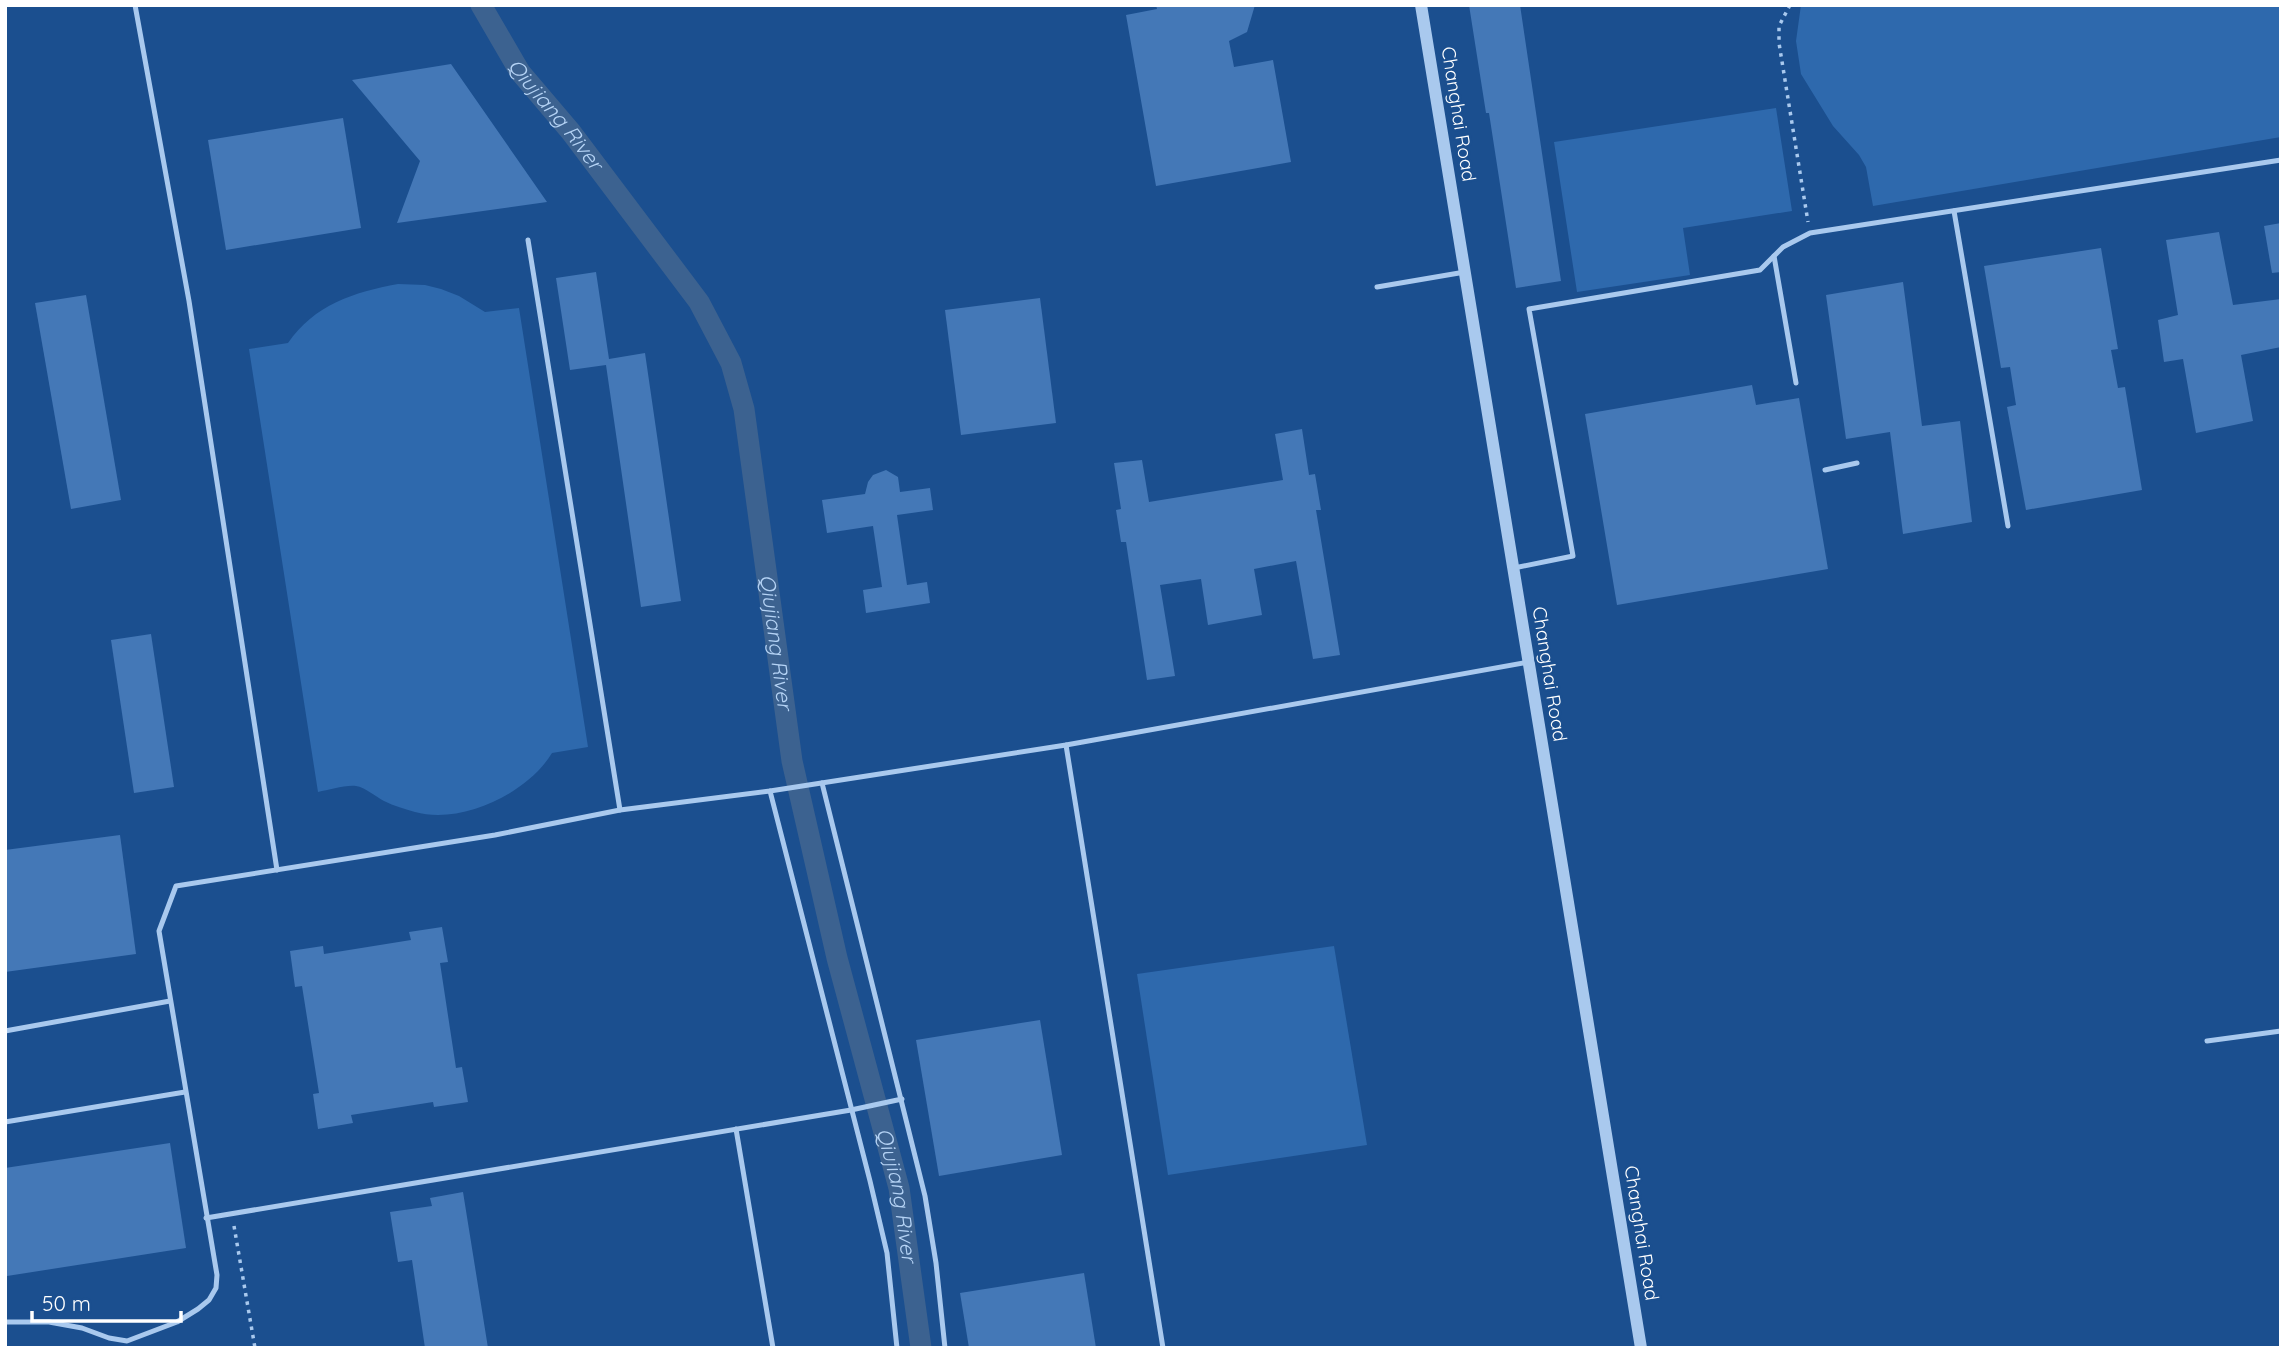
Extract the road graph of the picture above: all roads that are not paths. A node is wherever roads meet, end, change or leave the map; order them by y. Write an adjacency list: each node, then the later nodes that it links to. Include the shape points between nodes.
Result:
1 (135, 5): 19 (lane, via 189,301)
2 (1422, 5): 7 (street, Changhai Road)
3 (2281, 160): 4 (lane)
4 (1954, 211): 6 (lane, via 1810,233); 12 (lane)
5 (528, 240): 18 (lane)
6 (1774, 256): 9 (lane); 13 (lane, via 1760,270 1529,309 1573,556)
7 (1465, 272): 8 (lane); 13 (street, Changhai Road)
8 (1377, 287)
9 (1796, 383)
10 (1857, 463): 11 (lane)
11 (1825, 470)
12 (2008, 526)
13 (1514, 568): 14 (street, Changhai Road)
14 (1529, 662): 15 (lane); 35 (street, Changhai Road)
15 (1066, 746): 16 (lane); 34 (lane)
16 (822, 783): 17 (lane); 25 (lane)
17 (770, 791): 18 (lane); 26 (lane)
18 (620, 810): 19 (lane)
19 (277, 870): 20 (lane, via 176,886 159,931)
20 (170, 1000): 21 (lane); 24 (lane)
21 (5, 1031)
22 (2281, 1031): 23 (lane)
23 (2207, 1041)
24 (186, 1092): 27 (lane); 29 (lane)
25 (902, 1100): 26 (lane); 33 (lane, via 927,1210)
26 (851, 1110): 28 (lane); 32 (lane, via 887,1253)
27 (5, 1122)
28 (737, 1129): 29 (lane); 31 (lane)
29 (206, 1217): 30 (lane, via 216,1288 209,1300 177,1322 127,1341 49,1322)
30 (5, 1322)
31 (774, 1348)
32 (897, 1348)
33 (945, 1348)
34 (1163, 1348)
35 (1641, 1348)

